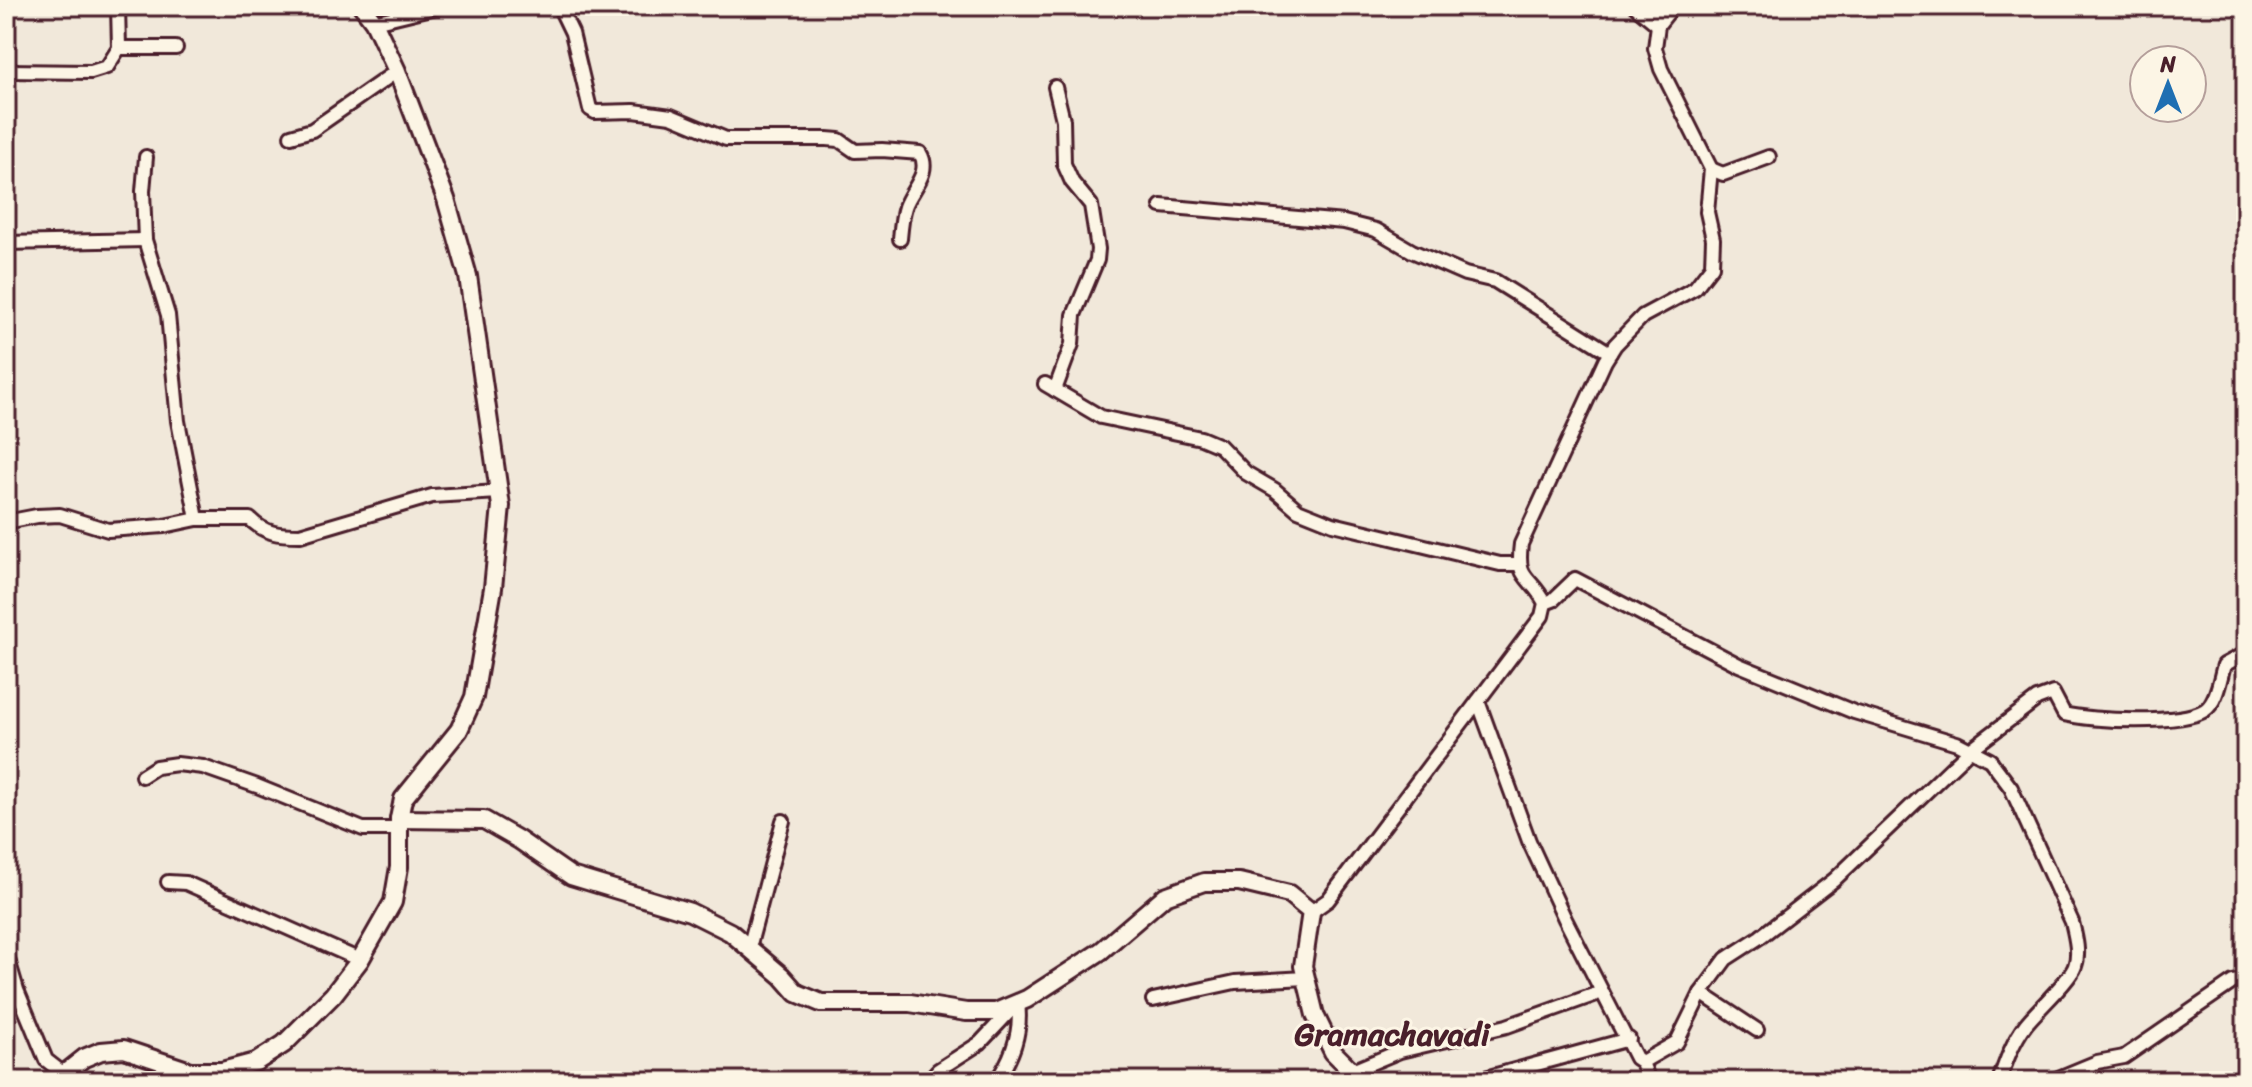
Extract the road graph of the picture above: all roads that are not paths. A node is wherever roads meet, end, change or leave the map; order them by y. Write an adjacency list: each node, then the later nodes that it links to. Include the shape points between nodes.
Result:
1 (118, 6): 10 (street)
2 (362, 6): 8 (main road)
3 (440, 6): 8 (street)
4 (559, 6): 20 (street, via 595,112 671,116 726,139 827,139 855,151 920,153 924,165 904,209)
5 (1635, 6): 9 (street)
6 (1659, 6): 9 (street)
7 (1673, 6): 9 (street)
8 (374, 22): 13 (main road)
9 (1658, 25): 18 (street, via 1655,48 1661,69)
10 (119, 48): 11 (street); 12 (street, via 107,67 91,72)
11 (176, 48)
12 (6, 71)
13 (397, 71): 15 (street, via 312,130); 24 (main road, via 446,199 468,276)
14 (1055, 87): 27 (street, via 1063,120 1064,164 1091,205 1098,249 1074,315 1072,344 1050,387 1101,417 1220,446 1246,473 1298,510 1333,524 1484,561)
15 (291, 136)
16 (146, 157): 21 (street)
17 (1769, 157): 18 (street, via 1723,174)
18 (1711, 169): 23 (street, via 1707,212 1712,266 1695,288 1643,316)
19 (1161, 206): 23 (street, via 1344,222 1376,230 1465,274 1495,281)
20 (900, 239)
21 (145, 240): 22 (street); 25 (street, via 168,315 178,421)
22 (6, 243)
23 (1610, 353): 27 (street, via 1521,544)
24 (499, 492): 25 (street, via 432,496 300,535 262,530 250,519); 34 (main road, via 493,588 474,697 459,730 403,799)
25 (197, 519): 26 (street, via 108,530 60,515)
26 (6, 522)
27 (1518, 564): 28 (street)
28 (1545, 603): 30 (street, via 1542,616); 31 (street, via 1575,579 1739,665 1854,712)
29 (2246, 653): 31 (street, via 2224,665 2212,703 2192,715 2085,719 2064,714 2053,693 2037,699)
30 (1478, 701): 36 (street, via 1328,900); 43 (street, via 1529,841)
31 (1970, 750): 44 (street, via 1834,880 1726,959); 57 (street, via 1990,760 2011,788 2072,922 2076,942 2076,965 2016,1037)
32 (142, 776): 34 (street, via 167,765 203,767 363,829)
33 (783, 821): 37 (street)
34 (399, 824): 37 (main road, via 484,820 571,876 690,912); 39 (main road, via 393,902)
35 (168, 882): 39 (street, via 186,883)
36 (1311, 912): 40 (main road); 46 (main road, via 1289,894 1239,882 1204,882 1165,896 1101,951)
37 (749, 948): 46 (main road, via 797,993 821,1003 910,1003 996,1012)
38 (6, 953): 42 (street)
39 (360, 960): 50 (main road, via 284,1044 256,1062 222,1071)
40 (1306, 978): 45 (street, via 1235,982); 51 (main road, via 1315,1015 1333,1052)
41 (2246, 979): 58 (street, via 2233,982 2124,1057)
42 (11, 990): 52 (street)
43 (1602, 992): 48 (street); 51 (street, via 1507,1026 1410,1047)
44 (1701, 993): 47 (street); 49 (street, via 1677,1042)
45 (1153, 1000)
46 (1018, 1003): 53 (street, via 980,1043); 54 (street, via 1015,1048)
47 (1757, 1030)
48 (1629, 1039): 49 (street); 55 (street)
49 (1642, 1062): 56 (street)
50 (168, 1073): 52 (main road, via 124,1049 84,1058)
51 (1357, 1076)
52 (60, 1077)
53 (928, 1081)
54 (996, 1081)
55 (1474, 1081)
56 (1649, 1081)
57 (1999, 1081)
58 (2051, 1081)

